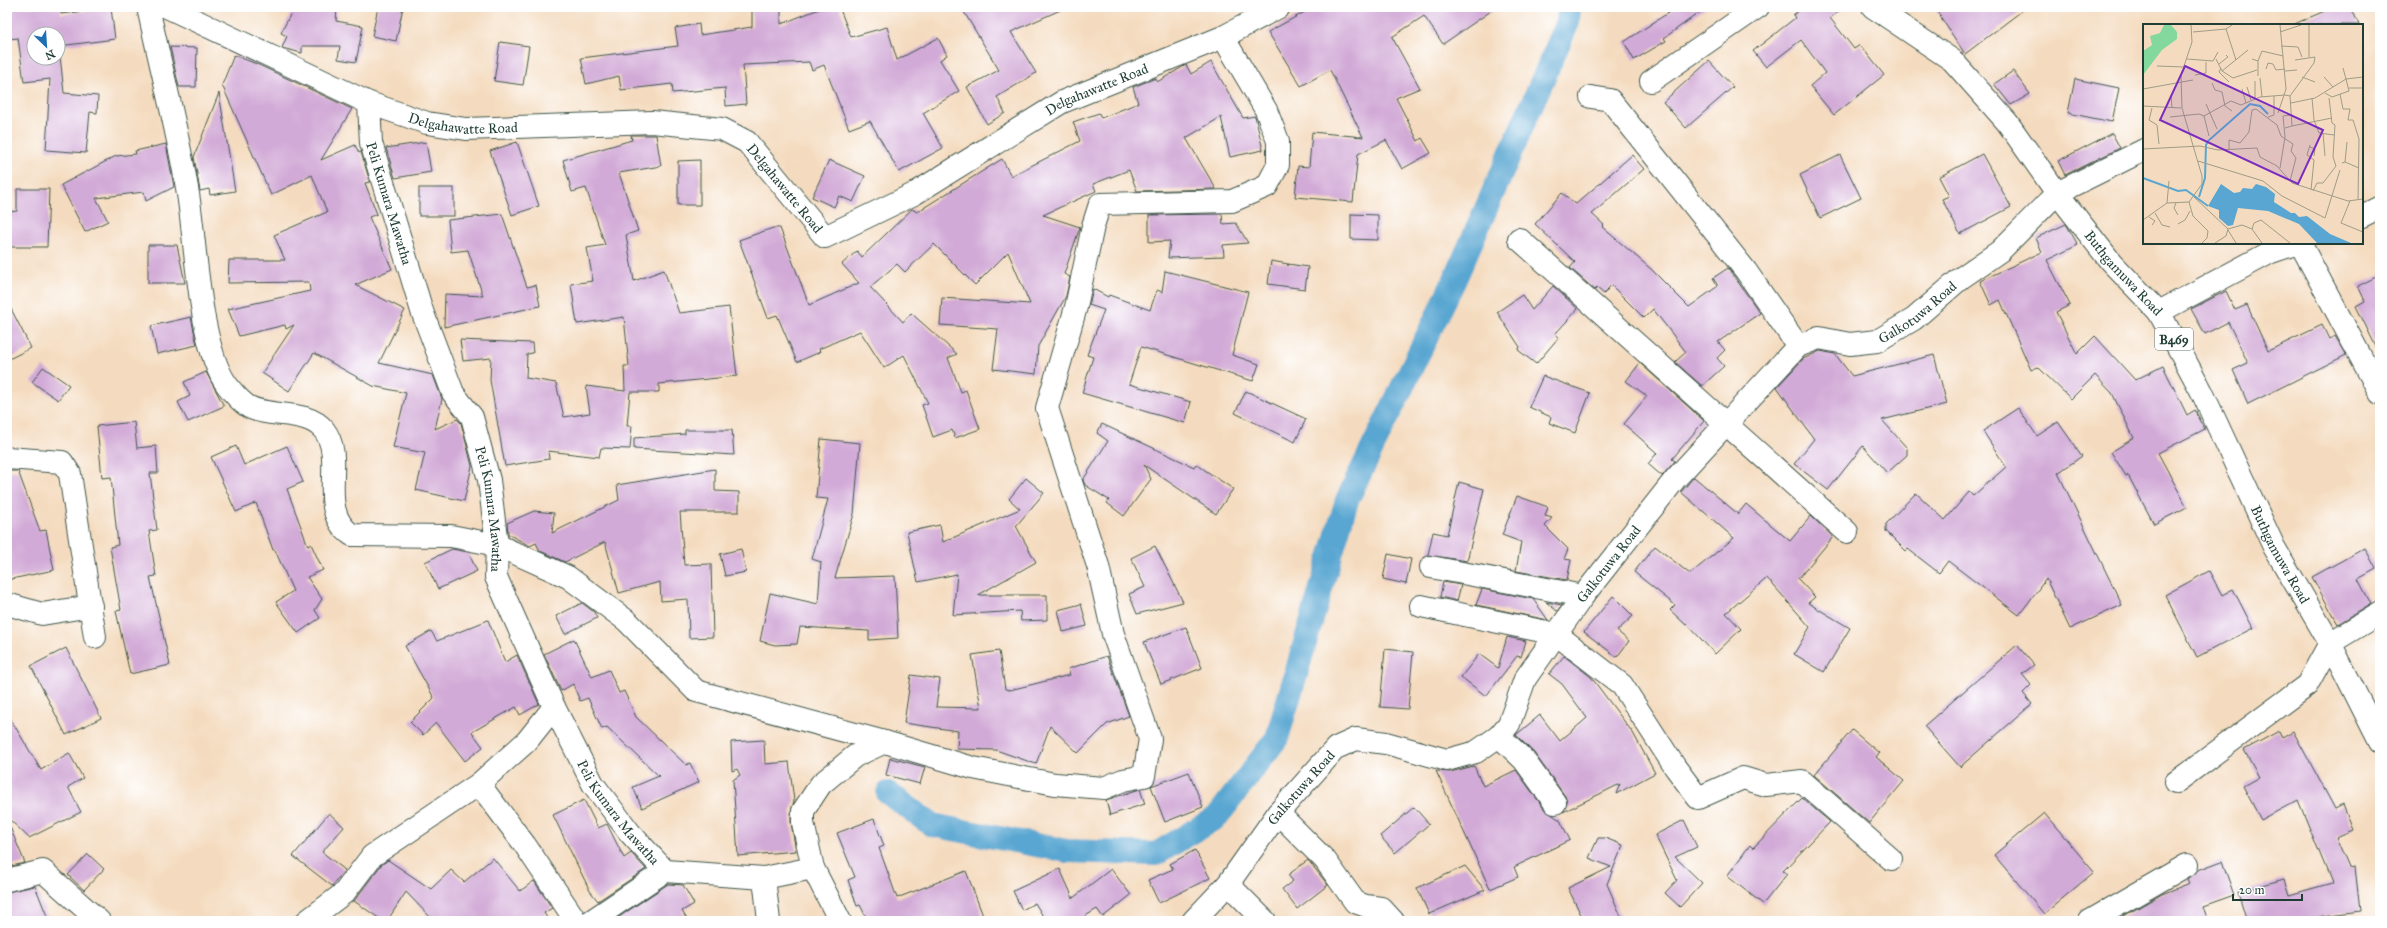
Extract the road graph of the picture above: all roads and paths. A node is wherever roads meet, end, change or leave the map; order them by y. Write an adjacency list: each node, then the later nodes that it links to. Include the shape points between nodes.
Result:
1 (148, 7): 23 (street, via 188,193 200,289 213,358 227,385 249,407 312,420 324,430 331,442 334,516 342,528 352,535 451,536)
2 (167, 7): 9 (street, Delgahawatte Road)
3 (1279, 7): 6 (street, Delgahawatte Road)
4 (1758, 7): 7 (street)
5 (1874, 7): 11 (street, Buthgamuwa Road / B469, via 1952,60 2007,122)
6 (1223, 37): 9 (street, Delgahawatte Road, via 1062,102 914,194 825,237 747,142 722,129 652,122 466,129 427,123); 35 (street, via 1266,110 1278,141 1278,165 1266,186 1232,201 1100,204 1076,307 1047,408 1098,566 1113,634 1150,739 1144,776 1123,780 1104,788 1055,784 973,768)
7 (1651, 81)
8 (1591, 96): 18 (street, via 1610,100 1746,271)
9 (369, 103): 23 (street, Peli Kumara Mawatha, via 371,143 422,311 453,393 472,417 489,480)
10 (2143, 150): 11 (street, Galkotuwa Road)
11 (2058, 193): 17 (street, Buthgamuwa Road / B469, via 2111,262); 18 (street, Galkotuwa Road, via 2000,251 1961,278 1914,319 1877,342 1850,344 1819,338)
12 (2380, 206): 13 (street)
13 (2363, 215)
14 (1519, 239): 20 (street)
15 (2296, 244): 17 (street, via 2271,252)
16 (2300, 244): 19 (street)
17 (2159, 312): 32 (street, Buthgamuwa Road / B469, via 2202,392 2274,547)
18 (1798, 346): 20 (street, Galkotuwa Road)
19 (2380, 393)
20 (1726, 424): 22 (street); 25 (street, Galkotuwa Road, via 1676,478)
21 (7, 458): 27 (street, via 62,462 70,474)
22 (1847, 532)
23 (497, 545): 33 (street, Peli Kumara Mawatha, via 496,578); 35 (street, via 568,577 627,621 696,691)
24 (1431, 567): 25 (street)
25 (1583, 596): 30 (street, Galkotuwa Road)
26 (7, 604): 27 (street, via 42,614)
27 (91, 606): 31 (street)
28 (1421, 606): 30 (street)
29 (2380, 614): 32 (street)
30 (1556, 634): 34 (street, Galkotuwa Road, via 1525,679 1509,724); 41 (street, via 1622,685 1698,798 1743,778 1766,785 1802,781)
31 (95, 637)
32 (2330, 643): 36 (street, Buthgamuwa Road / B469); 37 (street, via 2307,685)
33 (554, 706): 38 (street, via 527,741); 44 (street, Peli Kumara Mawatha, via 593,784 630,833)
34 (1499, 736): 39 (street, via 1524,760); 40 (street, Galkotuwa Road, via 1476,752 1447,760 1386,743 1356,739 1336,748)
35 (885, 742): 43 (street, via 855,756 820,784 803,811 803,823)
36 (2380, 742)
37 (2176, 782)
38 (479, 784): 49 (street, via 372,856 344,893); 50 (street, via 525,845)
39 (1555, 803)
40 (1278, 813): 47 (street, Galkotuwa Road); 56 (street, via 1325,860 1355,902 1381,908)
41 (1891, 859)
42 (2187, 865): 57 (street)
43 (813, 868): 45 (street); 53 (street)
44 (665, 871): 45 (street); 51 (street, Peli Kumara Mawatha)
45 (764, 878): 52 (street)
46 (7, 880): 48 (street, via 43,871)
47 (1228, 884): 54 (street, Galkotuwa Road); 55 (street)
48 (99, 921)
49 (307, 921)
50 (576, 921)
51 (591, 921)
52 (769, 921)
53 (840, 921)
54 (1193, 921)
55 (1265, 921)
56 (1393, 921)
57 (2090, 921)

